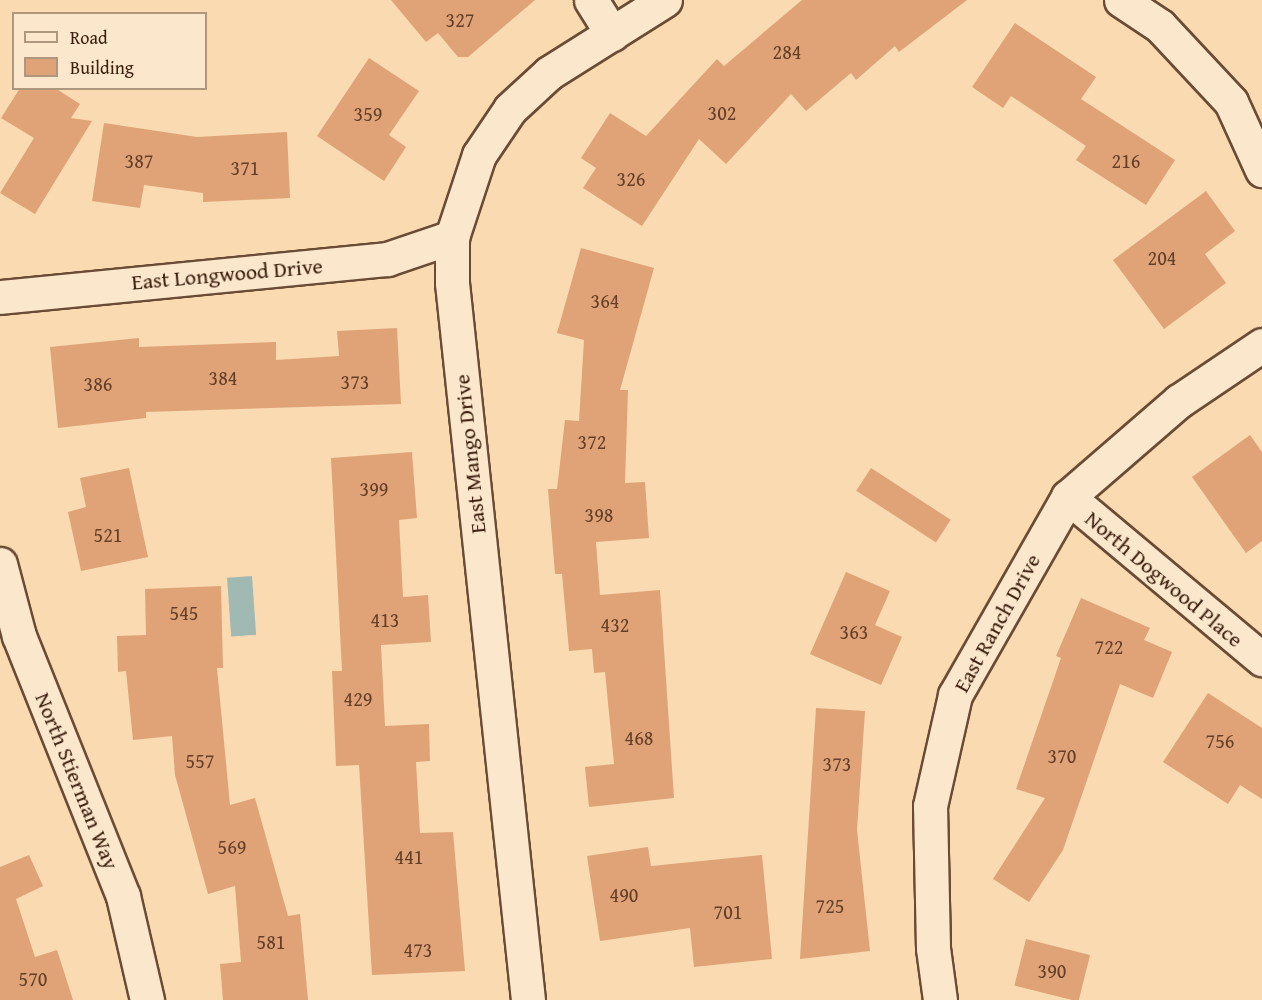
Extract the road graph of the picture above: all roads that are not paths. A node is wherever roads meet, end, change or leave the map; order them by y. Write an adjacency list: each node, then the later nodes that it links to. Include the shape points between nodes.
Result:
1 (591, 0): 4 (street)
2 (665, 0): 4 (street, East Mango Drive)
3 (1121, 0): 5 (street, via 1160,26 1231,102)
4 (612, 34): 6 (street, East Mango Drive, via 549,74 510,109 479,155)
5 (1262, 170)
6 (452, 237): 7 (street, East Longwood Drive, via 387,259); 13 (street, East Mango Drive, via 452,283)
7 (0, 297)
8 (1262, 345): 9 (street, East Ranch Drive, via 1179,401)
9 (1068, 497): 11 (street, North Dogwood Place); 14 (street, East Ranch Drive, via 955,695 930,806 933,948)
10 (0, 564): 12 (street, North Stierman Way, via 19,636 123,896)
11 (1262, 659)
12 (147, 1000)
13 (528, 1000)
14 (940, 1000)

